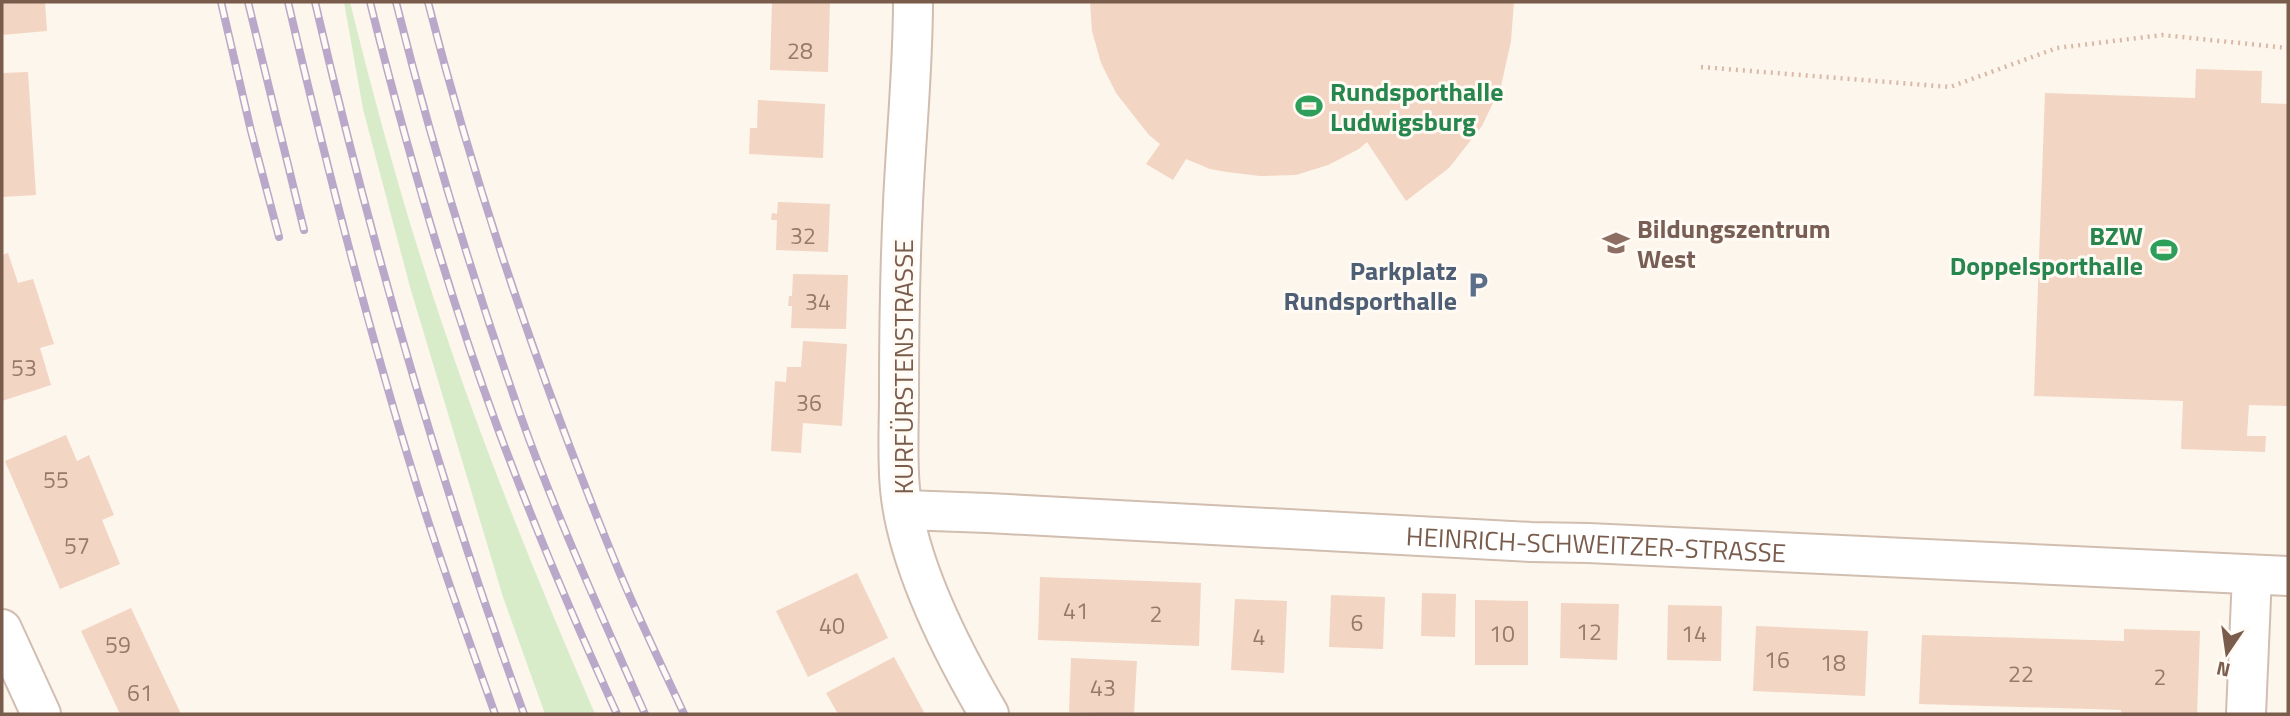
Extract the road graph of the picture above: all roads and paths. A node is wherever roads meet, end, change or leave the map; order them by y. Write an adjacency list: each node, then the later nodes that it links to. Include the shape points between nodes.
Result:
1 (913, 2): 4 (street, KURFÜRSTENSTRASSE, via 899,352)
2 (2288, 48): 3 (path, via 2162,34 2057,48 1950,87)
3 (1701, 67)
4 (904, 510): 5 (street, HEINRICH-SCHWEITZER-STRASSE); 8 (street, KURFÜRSTENSTRASSE, via 942,628)
5 (2270, 575): 9 (street)
6 (2, 629): 7 (street)
7 (41, 714)
8 (989, 714)
9 (2246, 714)

